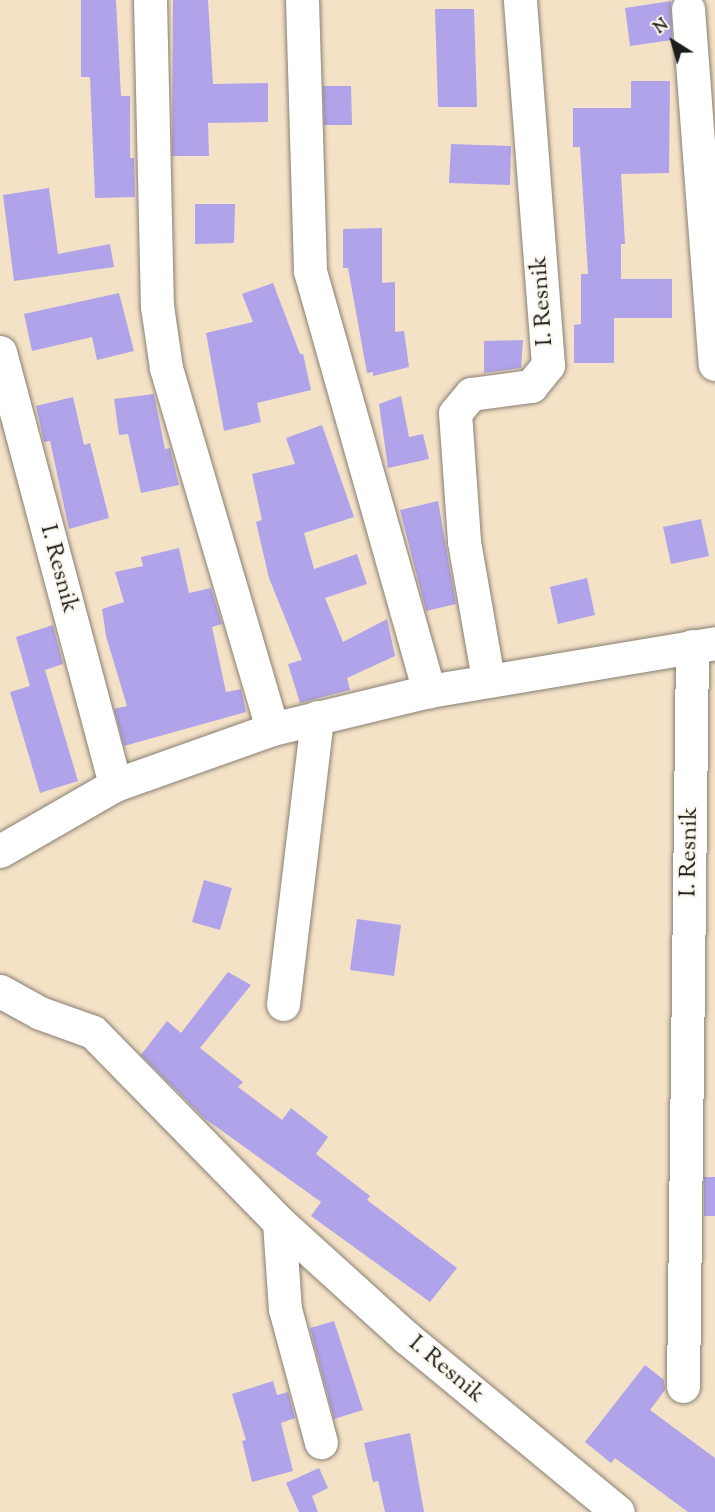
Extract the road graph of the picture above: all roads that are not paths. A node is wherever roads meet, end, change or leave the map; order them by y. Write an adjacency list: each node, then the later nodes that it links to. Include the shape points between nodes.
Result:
1 (150, 0): 11 (street, via 157,306 166,368)
2 (302, 0): 9 (street, via 310,271)
3 (520, 0): 8 (street, I. Resnik, via 548,365 531,386 471,394 455,413 464,541)
4 (688, 9): 6 (street)
5 (0, 352): 12 (street, I. Resnik)
6 (715, 364)
7 (704, 644): 8 (street, I. Resnik); 16 (street, I. Resnik)
8 (488, 680): 9 (street, I. Resnik)
9 (429, 691): 10 (street, I. Resnik)
10 (317, 717): 11 (street, I. Resnik); 15 (street)
11 (272, 729): 12 (street, I. Resnik)
12 (116, 785): 13 (street, I. Resnik)
13 (0, 851)
14 (0, 991): 17 (street, I. Resnik, via 40,1013 93,1032)
15 (284, 1005)
16 (702, 1059): 18 (street, I. Resnik)
17 (279, 1222): 19 (street, via 285,1309); 20 (street, I. Resnik, via 407,1338)
18 (683, 1386)
19 (321, 1442)
20 (618, 1512)

